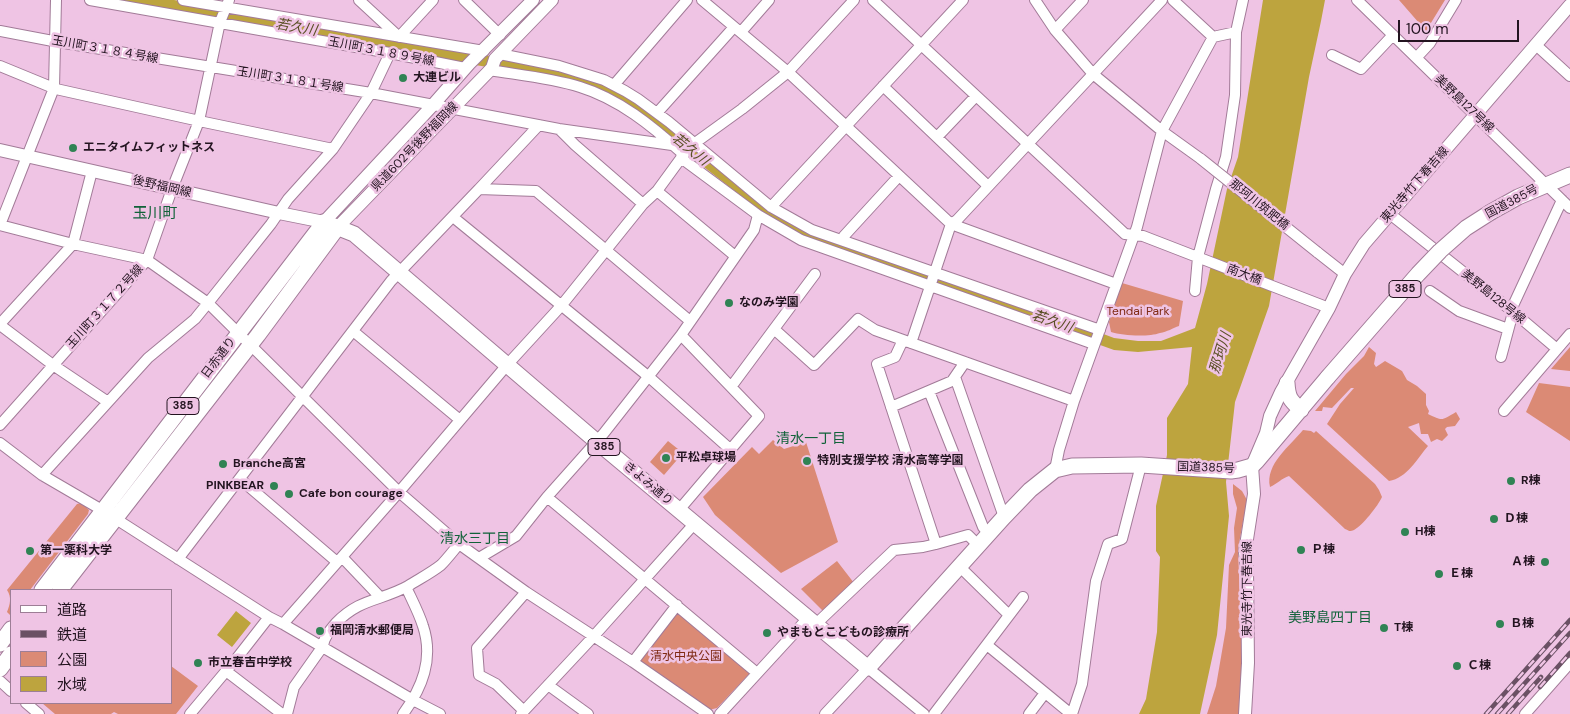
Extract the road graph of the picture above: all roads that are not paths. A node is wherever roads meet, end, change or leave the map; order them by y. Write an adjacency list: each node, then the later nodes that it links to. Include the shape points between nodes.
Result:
1 (56, 0): 33 (street)
2 (90, 0): 24 (street, 玉川町３１８９号線)
3 (184, 0): 22 (street, 玉川町３１８９号線)
4 (359, 0): 31 (street)
5 (433, 0): 31 (street)
6 (464, 0): 29 (street)
7 (533, 0): 29 (main road)
8 (552, 0): 40 (main road)
9 (687, 0): 47 (street)
10 (702, 0): 25 (street)
11 (769, 0): 25 (street)
12 (854, 0): 44 (street)
13 (873, 0): 34 (street, 南大橋)
14 (963, 0): 34 (street)
15 (1036, 0): 26 (street, 那珂川筑肥橋)
16 (1083, 0): 26 (street)
17 (1162, 0): 45 (street)
18 (1173, 0): 32 (street)
19 (1243, 0): 28 (street)
20 (1357, 0): 30 (street, 美野島127号線)
21 (1456, 0): 39 (street, via 1430,43)
22 (226, 5): 24 (street, 玉川町３１７２号線); 31 (street, 玉川町３１８９号線)
23 (1570, 5): 35 (main road, 東光寺竹下春吉線)
24 (220, 22): 37 (street, 玉川町３１８９号線); 43 (street, 玉川町３１７２号線)
25 (737, 29): 44 (street); 54 (street)
26 (1055, 30): 45 (street, 那珂川筑肥橋)
27 (0, 31): 33 (street, 玉川町３１８４号線)
28 (1236, 32): 32 (street); 93 (street, via 1235,95 1226,157)
29 (500, 35): 36 (main road)
30 (1394, 35): 38 (street, via 1361,70); 39 (street, 美野島127号線)
31 (399, 37): 36 (street, 玉川町３１８９号線)
32 (1213, 37): 60 (street)
33 (55, 41): 43 (street, 玉川町３１８４号線); 49 (street)
34 (921, 45): 48 (street); 51 (street, 南大橋)
35 (1536, 45): 46 (street); 55 (main road, 東光寺竹下春吉線)
36 (484, 51): 42 (main road, 県道602号後野福岡線)
37 (390, 53): 42 (street, 玉川町３１８９号線); 50 (street)
38 (1332, 54)
39 (1417, 57): 55 (street, 美野島127号線)
40 (494, 63): 47 (street, via 559,66); 53 (main road, 県道602号後野福岡線); 63 (street, via 598,94 628,110)
41 (0, 66): 49 (street)
42 (467, 66): 52 (main road, 県道602号後野福岡線)
43 (210, 67): 50 (street, 玉川町３１８１号線); 56 (street, 玉川町３１７２号線)
44 (788, 72): 58 (street); 62 (street)
45 (1093, 74): 60 (street, 那珂川筑肥橋); 64 (street)
46 (1570, 76)
47 (614, 84): 54 (street)
48 (883, 86): 58 (street); 61 (street)
49 (54, 88): 56 (street); 67 (street)
50 (371, 94): 52 (street, 玉川町３１８１号線); 65 (street)
51 (976, 96): 61 (street); 64 (street, 南大橋)
52 (432, 106): 53 (street, 玉川町３１８１号線); 84 (main road, 県道602号後野福岡線)
53 (452, 109): 57 (street, 玉川町３１８１号線); 87 (main road, 県道602号後野福岡線)
54 (657, 113): 62 (street)
55 (1475, 115): 72 (street, 美野島127号線); 81 (main road, 東光寺竹下春吉線)
56 (200, 121): 65 (street); 74 (street, 玉川町３１７２号線)
57 (539, 125): 59 (street, 玉川町３１８１号線); 75 (street)
58 (845, 126): 71 (street); 79 (street)
59 (559, 129): 63 (street, 玉川町３１８１号線); 77 (street)
60 (1162, 131): 88 (street); 98 (street, 那珂川筑肥橋, bridge)
61 (938, 137): 73 (street)
62 (693, 143): 63 (street, 玉川町３１８１号線); 68 (street); 79 (street)
63 (673, 145): 68 (street)
64 (1027, 145): 73 (street); 88 (street, 南大橋, via 1124,234)
65 (333, 149): 80 (street, via 288,199)
66 (0, 150): 67 (main road, 後野福岡線)
67 (27, 156): 69 (main road, 後野福岡線); 86 (street)
68 (682, 156): 76 (street); 82 (street)
69 (92, 171): 74 (main road, 後野福岡線); 90 (street)
70 (1570, 174): 72 (highway, 国道385号 / 385)
71 (899, 176): 85 (street); 89 (street)
72 (1546, 184): 78 (street, 美野島127号線); 133 (highway, 国道385号 / 385, bridge, via 1491,212 1440,251)
73 (988, 186): 85 (street)
74 (172, 189): 80 (main road, 後野福岡線); 94 (street, 玉川町３１７２号線)
75 (479, 189): 83 (street); 91 (street, via 536,191)
76 (657, 191): 77 (street); 92 (street)
77 (644, 204): 91 (street)
78 (1566, 204): 106 (street)
79 (771, 207): 89 (street, via 812,230)
80 (279, 214): 84 (main road, 後野福岡線); 103 (street)
81 (1390, 214): 98 (main road, 東光寺竹下春吉線, via 1364,244); 106 (street, 美野島128号線)
82 (758, 215): 92 (street, via 754,230); 100 (street, via 801,240)
83 (453, 217): 96 (street); 104 (street)
84 (324, 222): 87 (highway, きよみ通り / 385); 113 (highway, 日赤通り / 385)
85 (951, 224): 95 (street); 99 (street)
86 (0, 225): 90 (street)
87 (338, 227): 96 (highway, きよみ通り / 385, via 354,234); 118 (highway, 日赤通り / 385)
88 (1133, 234): 93 (street, 南大橋); 99 (street)
89 (842, 240): 95 (street)
90 (73, 244): 94 (street); 108 (street)
91 (607, 250): 104 (street); 107 (street)
92 (735, 256): 107 (street)
93 (1201, 258): 101 (street); 105 (street, 南大橋)
94 (147, 260): 103 (street); 122 (street, 玉川町３１７２号線)
95 (935, 272): 100 (street); 112 (street)
96 (399, 274): 111 (street); 123 (highway, きよみ通り / 385)
97 (815, 274): 109 (street)
98 (1345, 274): 105 (main road, 東光寺竹下春吉線)
99 (1116, 284): 112 (street)
100 (930, 287): 116 (street); 117 (street)
101 (1195, 291)
102 (1430, 291): 110 (street, via 1460,311)
103 (208, 303): 113 (street); 131 (street, via 148,358)
104 (561, 306): 123 (street); 124 (street)
105 (1329, 308): 126 (main road, 東光寺竹下春吉線)
106 (1511, 310): 110 (street); 119 (street, 美野島128号線)
107 (690, 321): 115 (street)
108 (0, 325): 122 (street)
109 (774, 328): 116 (street, via 814,365 858,319 875,330); 127 (street)
110 (1508, 329): 120 (street)
111 (353, 331): 129 (street); 135 (street)
112 (1099, 331): 117 (street)
113 (238, 333): 118 (street); 148 (highway, 日赤通り / 385)
114 (1570, 334): 119 (street)
115 (681, 335): 124 (street); 127 (street)
116 (907, 341): 121 (street); 132 (street, via 895,357 877,364)
117 (1095, 344): 130 (street)
118 (250, 345): 129 (street); 148 (highway, 日赤通り / 385)
119 (1557, 349): 134 (street)
120 (1501, 357)
121 (965, 362): 125 (street); 130 (street)
122 (53, 365): 131 (street); 136 (street, 玉川町３１７２号線)
123 (507, 365): 135 (street); 137 (highway, きよみ通り / 385)
124 (649, 377): 137 (street); 139 (street)
125 (955, 378): 128 (street); 149 (street)
126 (1287, 383): 133 (highway, via 1289,399); 141 (main road, 東光寺竹下春吉線, via 1270,416 1266,433)
127 (731, 387): 139 (street, via 759,416)
128 (929, 391): 132 (street); 151 (street)
129 (302, 396): 144 (street); 145 (street)
130 (1074, 401): 142 (street)
131 (108, 402): 143 (street)
132 (891, 407): 153 (street)
133 (1301, 410): 141 (highway, 国道385号 / 385, via 1264,454)
134 (1504, 411)
135 (460, 420): 145 (street)
136 (0, 425)
137 (596, 441): 146 (street); 147 (highway, きよみ通り / 385)
138 (0, 443): 143 (street)
139 (731, 450): 147 (street)
140 (1146, 465): 141 (highway, 国道385号); 142 (highway, 国道385号, via 1072,466); 204 (street, via 1122,539 1108,544 1096,582 1082,684)
141 (1245, 468): 205 (main road, 東光寺竹下春吉線, via 1254,494 1245,552 1248,569)
142 (1055, 470): 149 (highway, 国道385号)
143 (42, 475): 148 (street)
144 (240, 479): 156 (street); 157 (street)
145 (399, 492): 152 (street); 157 (street)
146 (547, 497): 155 (street, via 516,536); 159 (street)
147 (679, 510): 150 (highway, きよみ通り / 385)
148 (109, 515): 156 (street); 161 (highway, 日赤通り / 385, via 97,520); 162 (highway, 日赤通り / 385)
149 (1004, 517): 151 (highway, 国道385号)
150 (695, 523): 159 (street); 169 (highway, きよみ通り / 385)
151 (988, 534): 154 (highway, 国道385号)
152 (459, 544): 155 (street); 160 (street, via 441,564)
153 (936, 544): 154 (street, via 968,535); 169 (street, via 894,550)
154 (978, 546): 158 (highway, 国道385号)
155 (479, 558): 163 (street)
156 (178, 559): 168 (street)
157 (339, 559): 164 (street); 170 (street)
158 (960, 568): 167 (street); 180 (highway, 国道385号)
159 (645, 579): 166 (street); 172 (street)
160 (406, 587): 164 (street); 187 (street, via 427,640 425,674)
161 (43, 589)
162 (61, 589)
163 (526, 592): 172 (street); 189 (street, via 477,648 479,675 496,684)
164 (380, 597): 174 (street, via 354,608 343,617 324,640)
165 (1023, 597): 167 (street)
166 (677, 605): 177 (street); 182 (street)
167 (1009, 615): 175 (street)
168 (268, 617): 170 (street); 181 (street)
169 (812, 621): 180 (highway, きよみ通り / 385); 182 (street)
170 (282, 624): 174 (street)
171 (10, 630): 173 (highway)
172 (593, 637): 177 (street); 184 (street)
173 (0, 644)
174 (323, 646): 187 (street); 194 (street, via 294,687)
175 (987, 646): 186 (street); 202 (street)
176 (10, 655): 179 (highway)
177 (633, 662): 198 (street)
178 (1570, 663): 190 (street)
179 (0, 668)
180 (868, 668): 200 (street); 201 (street, きよみ通り)
181 (226, 671): 192 (street); 193 (street)
182 (757, 673): 199 (street)
183 (0, 681): 185 (street)
184 (548, 685): 189 (street); 197 (street)
185 (10, 690)
186 (1045, 693): 203 (street); 204 (street)
187 (413, 700): 195 (street); 196 (street)
188 (27, 704): 191 (street)
189 (522, 713)
190 (1529, 713)
191 (39, 714)
192 (190, 714)
193 (282, 714)
194 (287, 714)
195 (403, 714)
196 (440, 714)
197 (588, 714)
198 (708, 714)
199 (720, 714)
200 (825, 714)
201 (924, 714)
202 (934, 714)
203 (1029, 714)
204 (1071, 714)
205 (1245, 714)

